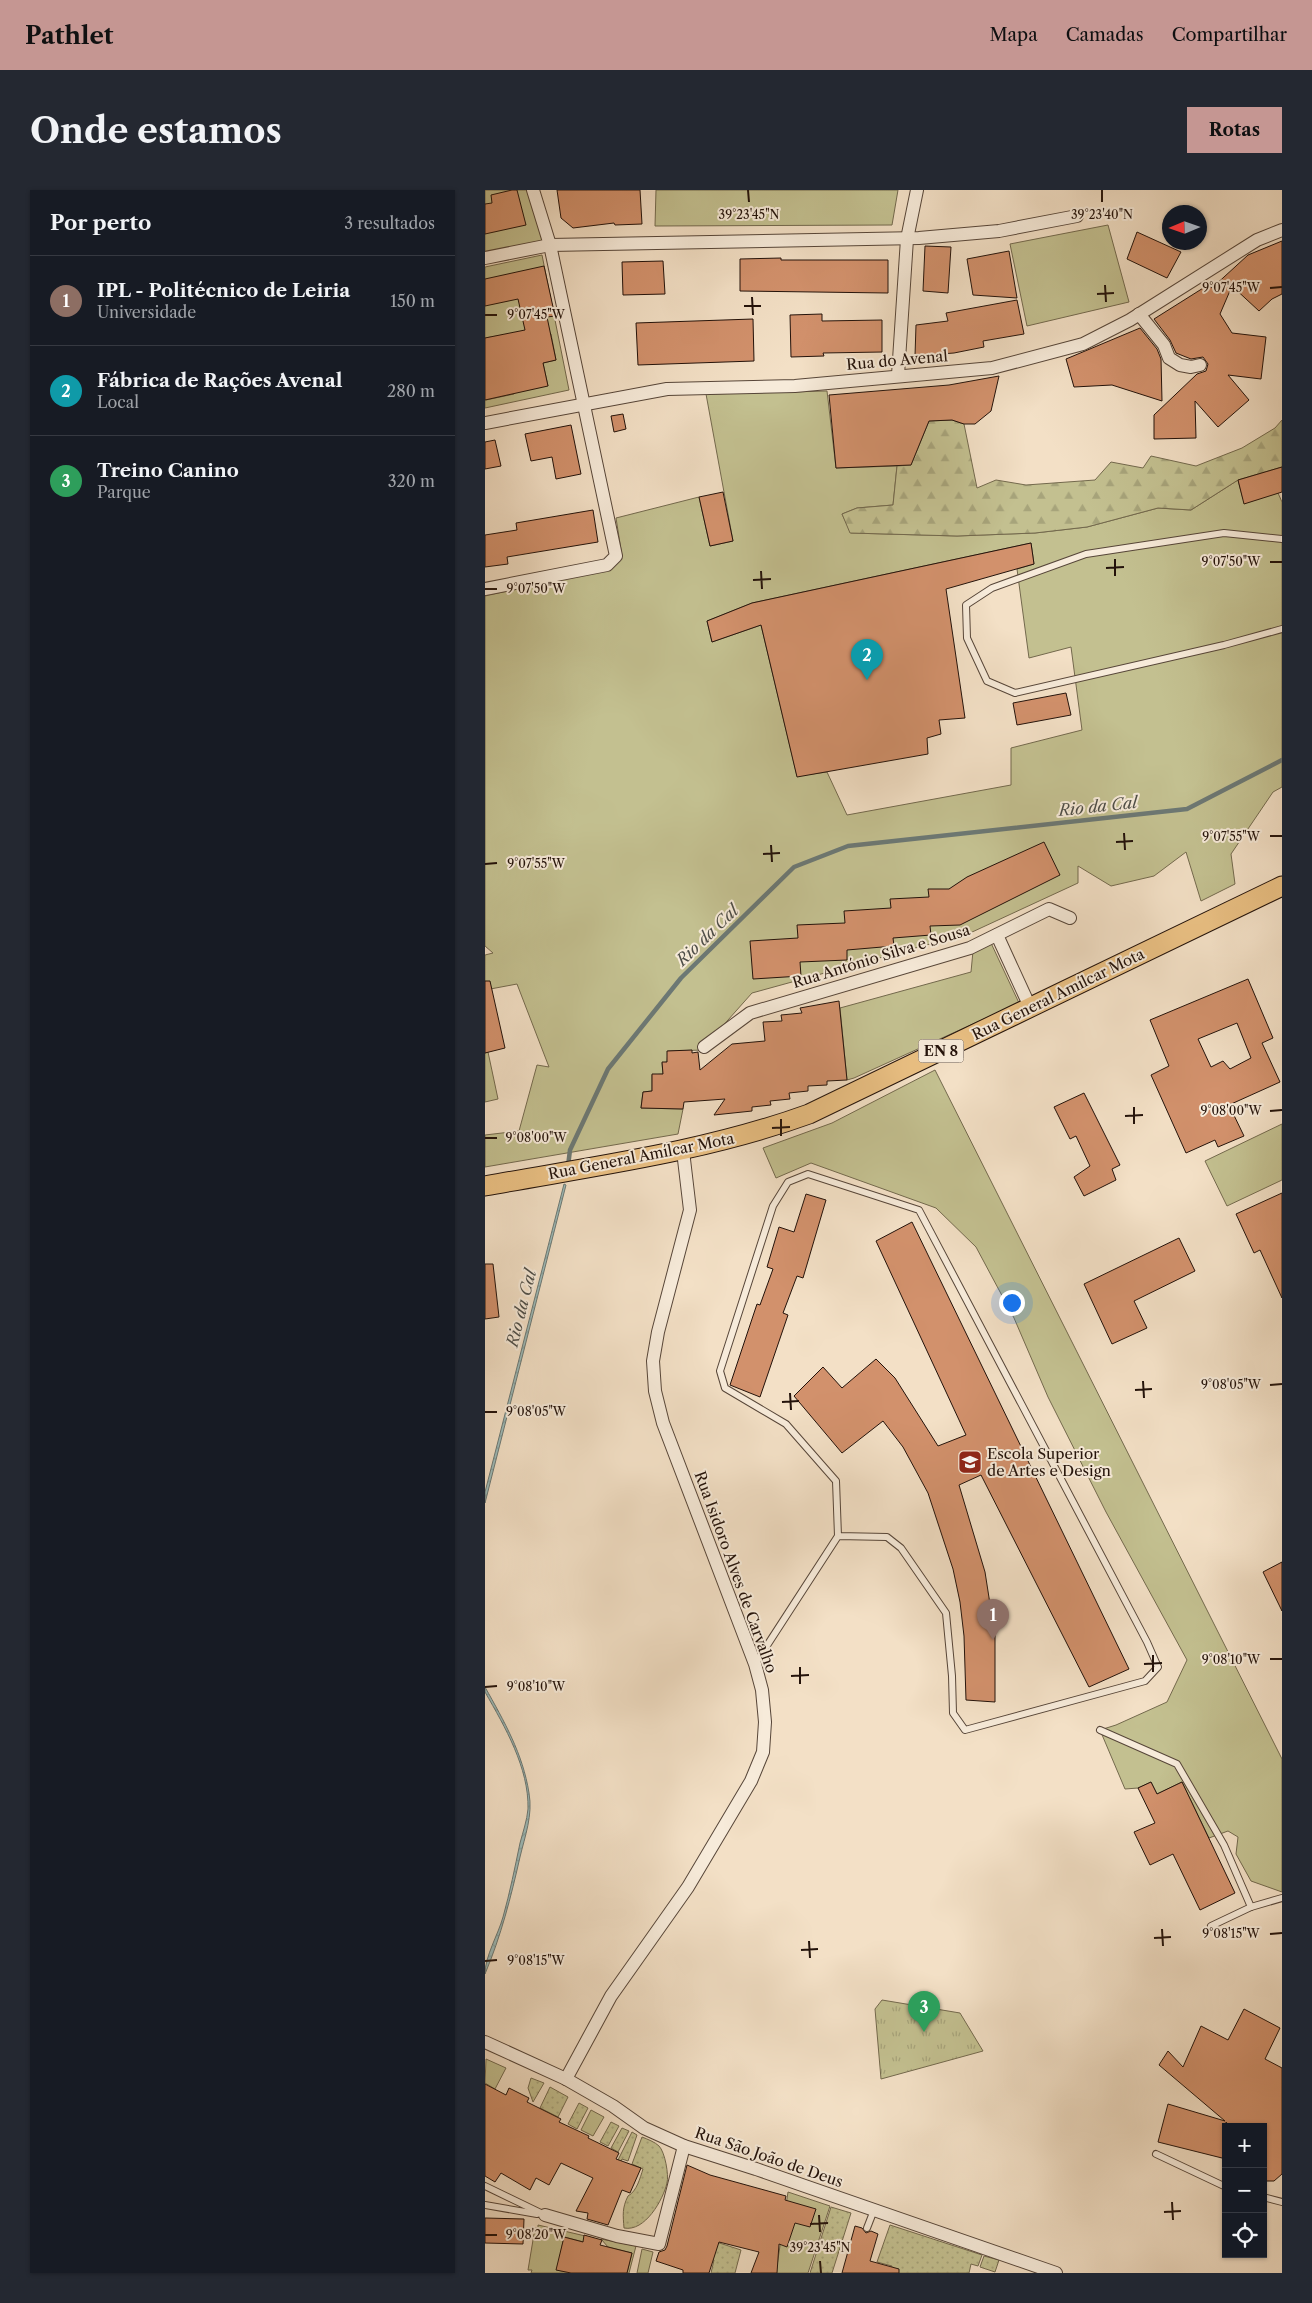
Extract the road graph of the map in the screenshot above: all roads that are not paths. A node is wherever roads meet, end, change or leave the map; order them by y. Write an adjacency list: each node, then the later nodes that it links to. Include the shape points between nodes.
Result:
1 (533, 190): 6 (street)
2 (917, 190): 5 (street)
3 (1077, 216): 5 (street, via 999,230)
4 (1282, 230): 8 (street, Rua do Avenal, via 1257,240)
5 (907, 239): 6 (street); 10 (street)
6 (550, 245): 7 (street); 11 (street)
7 (485, 258)
8 (1139, 314): 9 (street, via 1164,345 1169,358 1180,365); 10 (street, Rua do Avenal, via 1083,344 992,368)
9 (1200, 365)
10 (897, 376): 11 (street, Rua do Avenal, via 795,386 667,389)
11 (583, 406): 12 (street, Rua do Avenal); 14 (street, via 616,556 607,565)
12 (485, 423)
13 (1282, 539): 15 (lane, via 1224,533 1086,554 992,588 966,605 967,638 987,681 1015,693)
14 (485, 589)
15 (1282, 629)
16 (1282, 886): 19 (main road, Rua General Amílcar Mota / EN 8)
17 (1071, 918): 18 (street, Rua António Silva e Sousa, via 1049,909)
18 (997, 935): 19 (street); 20 (street, Rua António Silva e Sousa, via 970,948 750,1013)
19 (1030, 1007): 21 (main road, Rua General Amílcar Mota / EN 8, via 809,1114 763,1131)
20 (704, 1047)
21 (683, 1151): 22 (main road, Rua General Amílcar Mota / EN 8); 24 (street, Rua Isidoro Alves de Carvalho, via 690,1210 658,1332 653,1361 655,1391 663,1423)
22 (485, 1186)
23 (838, 1536): 23 (lane, via 887,1537 901,1548 946,1613 953,1713 965,1730 1145,1681 1158,1667 919,1210 808,1174 788,1182 773,1206 720,1370 725,1388 786,1424 836,1481); 24 (lane)
24 (755, 1664): 30 (street, Rua Isidoro Alves de Carvalho, via 765,1722 763,1752 751,1781 688,1887 611,1996)
25 (1100, 1730): 27 (lane, via 1177,1764 1224,1845)
26 (1282, 1898): 27 (lane)
27 (1251, 1907): 28 (lane)
28 (1211, 1926)
29 (485, 2042): 30 (street, Rua São João de Deus)
30 (565, 2079): 31 (street, Rua São João de Deus, via 644,2128)
31 (684, 2146): 38 (street, Rua São João de Deus); 39 (street, via 659,2244 617,2236)
32 (1156, 2154): 33 (lane)
33 (1222, 2185)
34 (485, 2186): 39 (lane)
35 (1267, 2198): 36 (lane)
36 (1282, 2202)
37 (485, 2206): 39 (lane)
38 (874, 2210): 40 (lane); 41 (street, Rua São João de Deus)
39 (545, 2215)
40 (867, 2228)
41 (1056, 2273)

